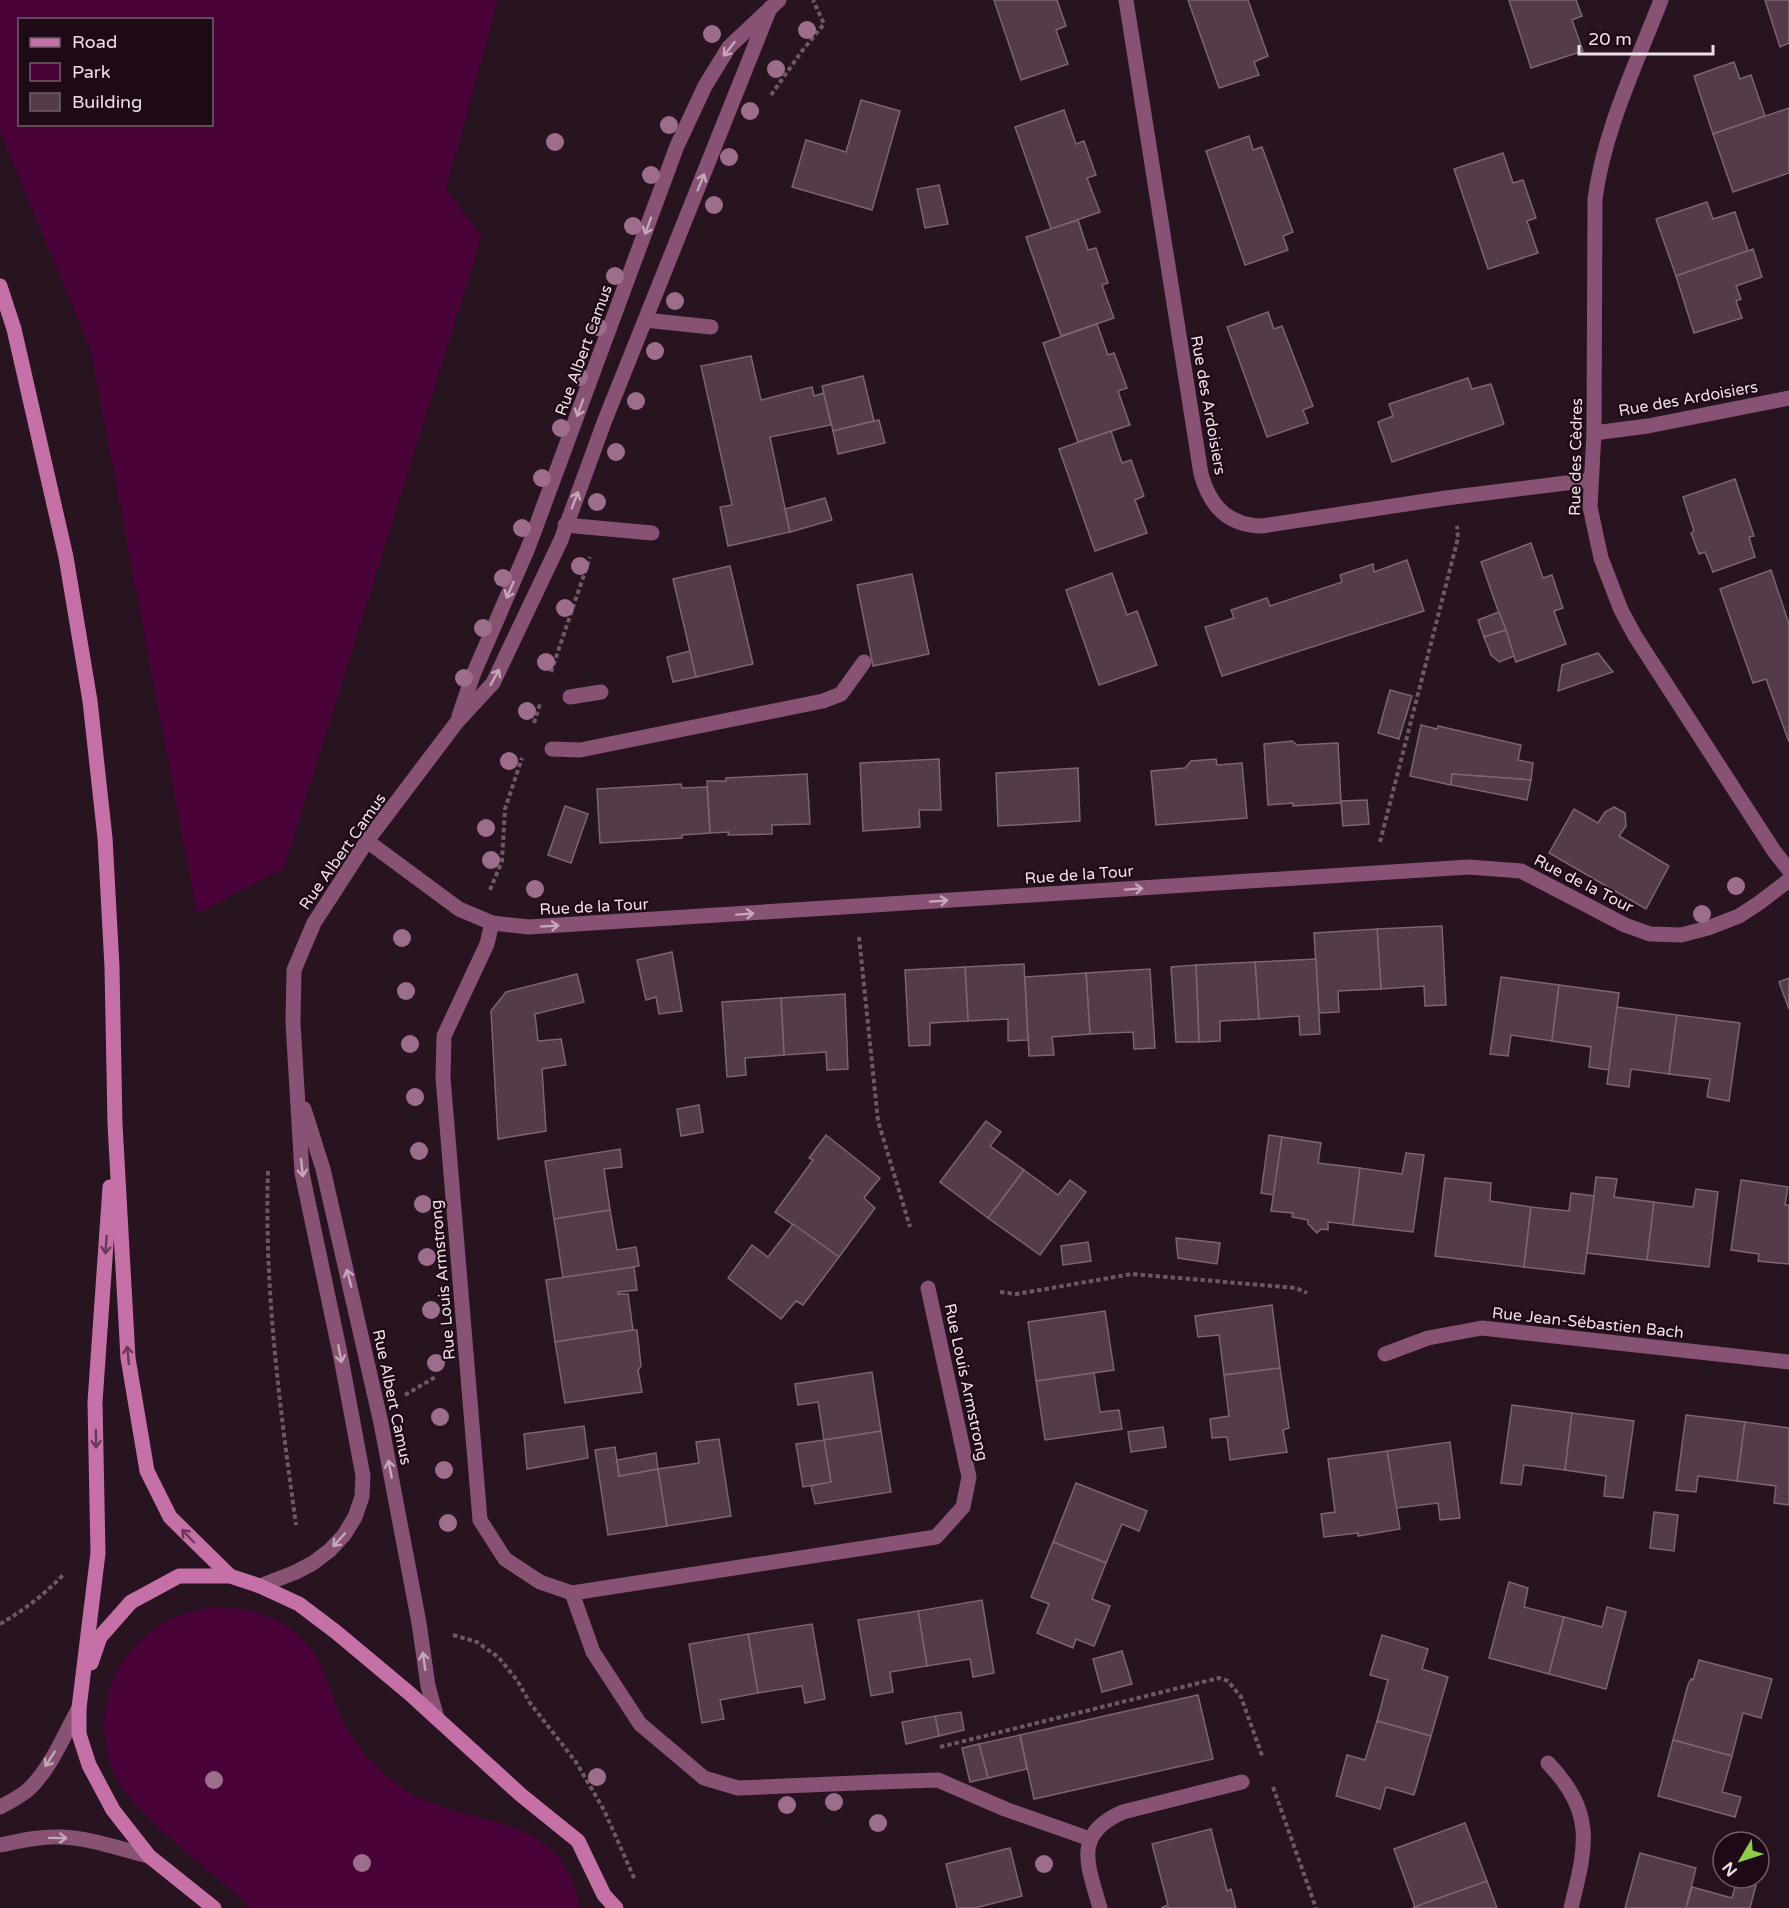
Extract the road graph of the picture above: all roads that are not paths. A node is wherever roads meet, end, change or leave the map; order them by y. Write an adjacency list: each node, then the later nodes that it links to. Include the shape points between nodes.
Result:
1 (1126, 0): 9 (street, Rue des Ardoisiers, via 1201,474 1206,490 1221,512 1242,524 1262,526)
2 (1661, 0): 8 (street, Rue des Cèdres, via 1599,168 1595,200)
3 (774, 4): 5 (street, Rue Albert Camus, one-way to 3); 15 (street, Rue Albert Camus, one-way to 15, via 729,47 705,86 677,146 528,548 473,675)
4 (0, 286): 22 (main road, via 14,329 66,557 90,701 105,838)
5 (645, 320): 6 (street); 10 (street, Rue Albert Camus, one-way to 5)
6 (711, 327)
7 (1789, 398): 8 (street, Rue des Ardoisiers)
8 (1593, 433): 9 (street, Rue des Cèdres)
9 (1590, 480): 18 (street, Rue des Cèdres, via 1594,532 1621,610)
10 (566, 525): 11 (street); 15 (street, Rue Albert Camus, one-way to 10, via 493,683)
11 (652, 533)
12 (864, 662): 16 (street, via 841,694 823,701 580,750)
13 (601, 692): 14 (street)
14 (570, 697)
15 (458, 722): 17 (street, Rue Albert Camus)
16 (552, 749)
17 (367, 842): 20 (street, Rue de la Tour, via 459,909); 21 (street, Rue Albert Camus, via 314,923 294,970)
18 (1789, 870)
19 (1789, 880): 20 (street, Rue de la Tour, one-way to 19, via 530,927 604,924 1469,867 1521,871 1625,925 1650,934 1681,935 1739,916)
20 (485, 921): 28 (street, Rue Louis Armstrong, via 487,944 444,1036 443,1078 480,1520 505,1559 540,1582)
21 (297, 1089): 27 (street, Rue Albert Camus, one-way to 27, via 302,1173 363,1476 362,1497 355,1517 330,1550 296,1572); 31 (street, Rue Albert Camus, one-way to 21, via 354,1299 323,1169)
22 (115, 1124): 26 (main road, one-way to 22, via 170,1517 147,1471 128,1358); 29 (main road, one-way to 29, via 95,1402 98,1553)
23 (928, 1288): 28 (street, Rue Louis Armstrong, via 969,1477 963,1507 936,1537)
24 (1385, 1354): 25 (street, Rue Jean-Sébastien Bach, via 1428,1338 1482,1328)
25 (1789, 1362)
26 (230, 1576): 27 (main road); 29 (main road, via 179,1576 131,1602 100,1637)
27 (260, 1586): 31 (main road, via 308,1611)
28 (572, 1593): 35 (street, via 593,1652 640,1724 704,1778 738,1788 938,1780)
29 (83, 1684): 30 (main road)
30 (79, 1708): 34 (street, one-way to 34, via 29,1789); 37 (main road, via 79,1734 89,1765 113,1810)
31 (437, 1718): 38 (main road, via 578,1841)
32 (1548, 1763): 42 (street, via 1573,1795 1581,1814 1584,1854)
33 (1242, 1782): 35 (street, via 1123,1812 1104,1822)
34 (0, 1807)
35 (1090, 1839): 41 (street, via 1087,1852)
36 (0, 1845): 37 (street, one-way to 37, via 62,1837)
37 (149, 1856): 39 (main road)
38 (604, 1902): 40 (main road)
39 (213, 1908)
40 (616, 1908)
41 (1100, 1908)
42 (1571, 1908)

